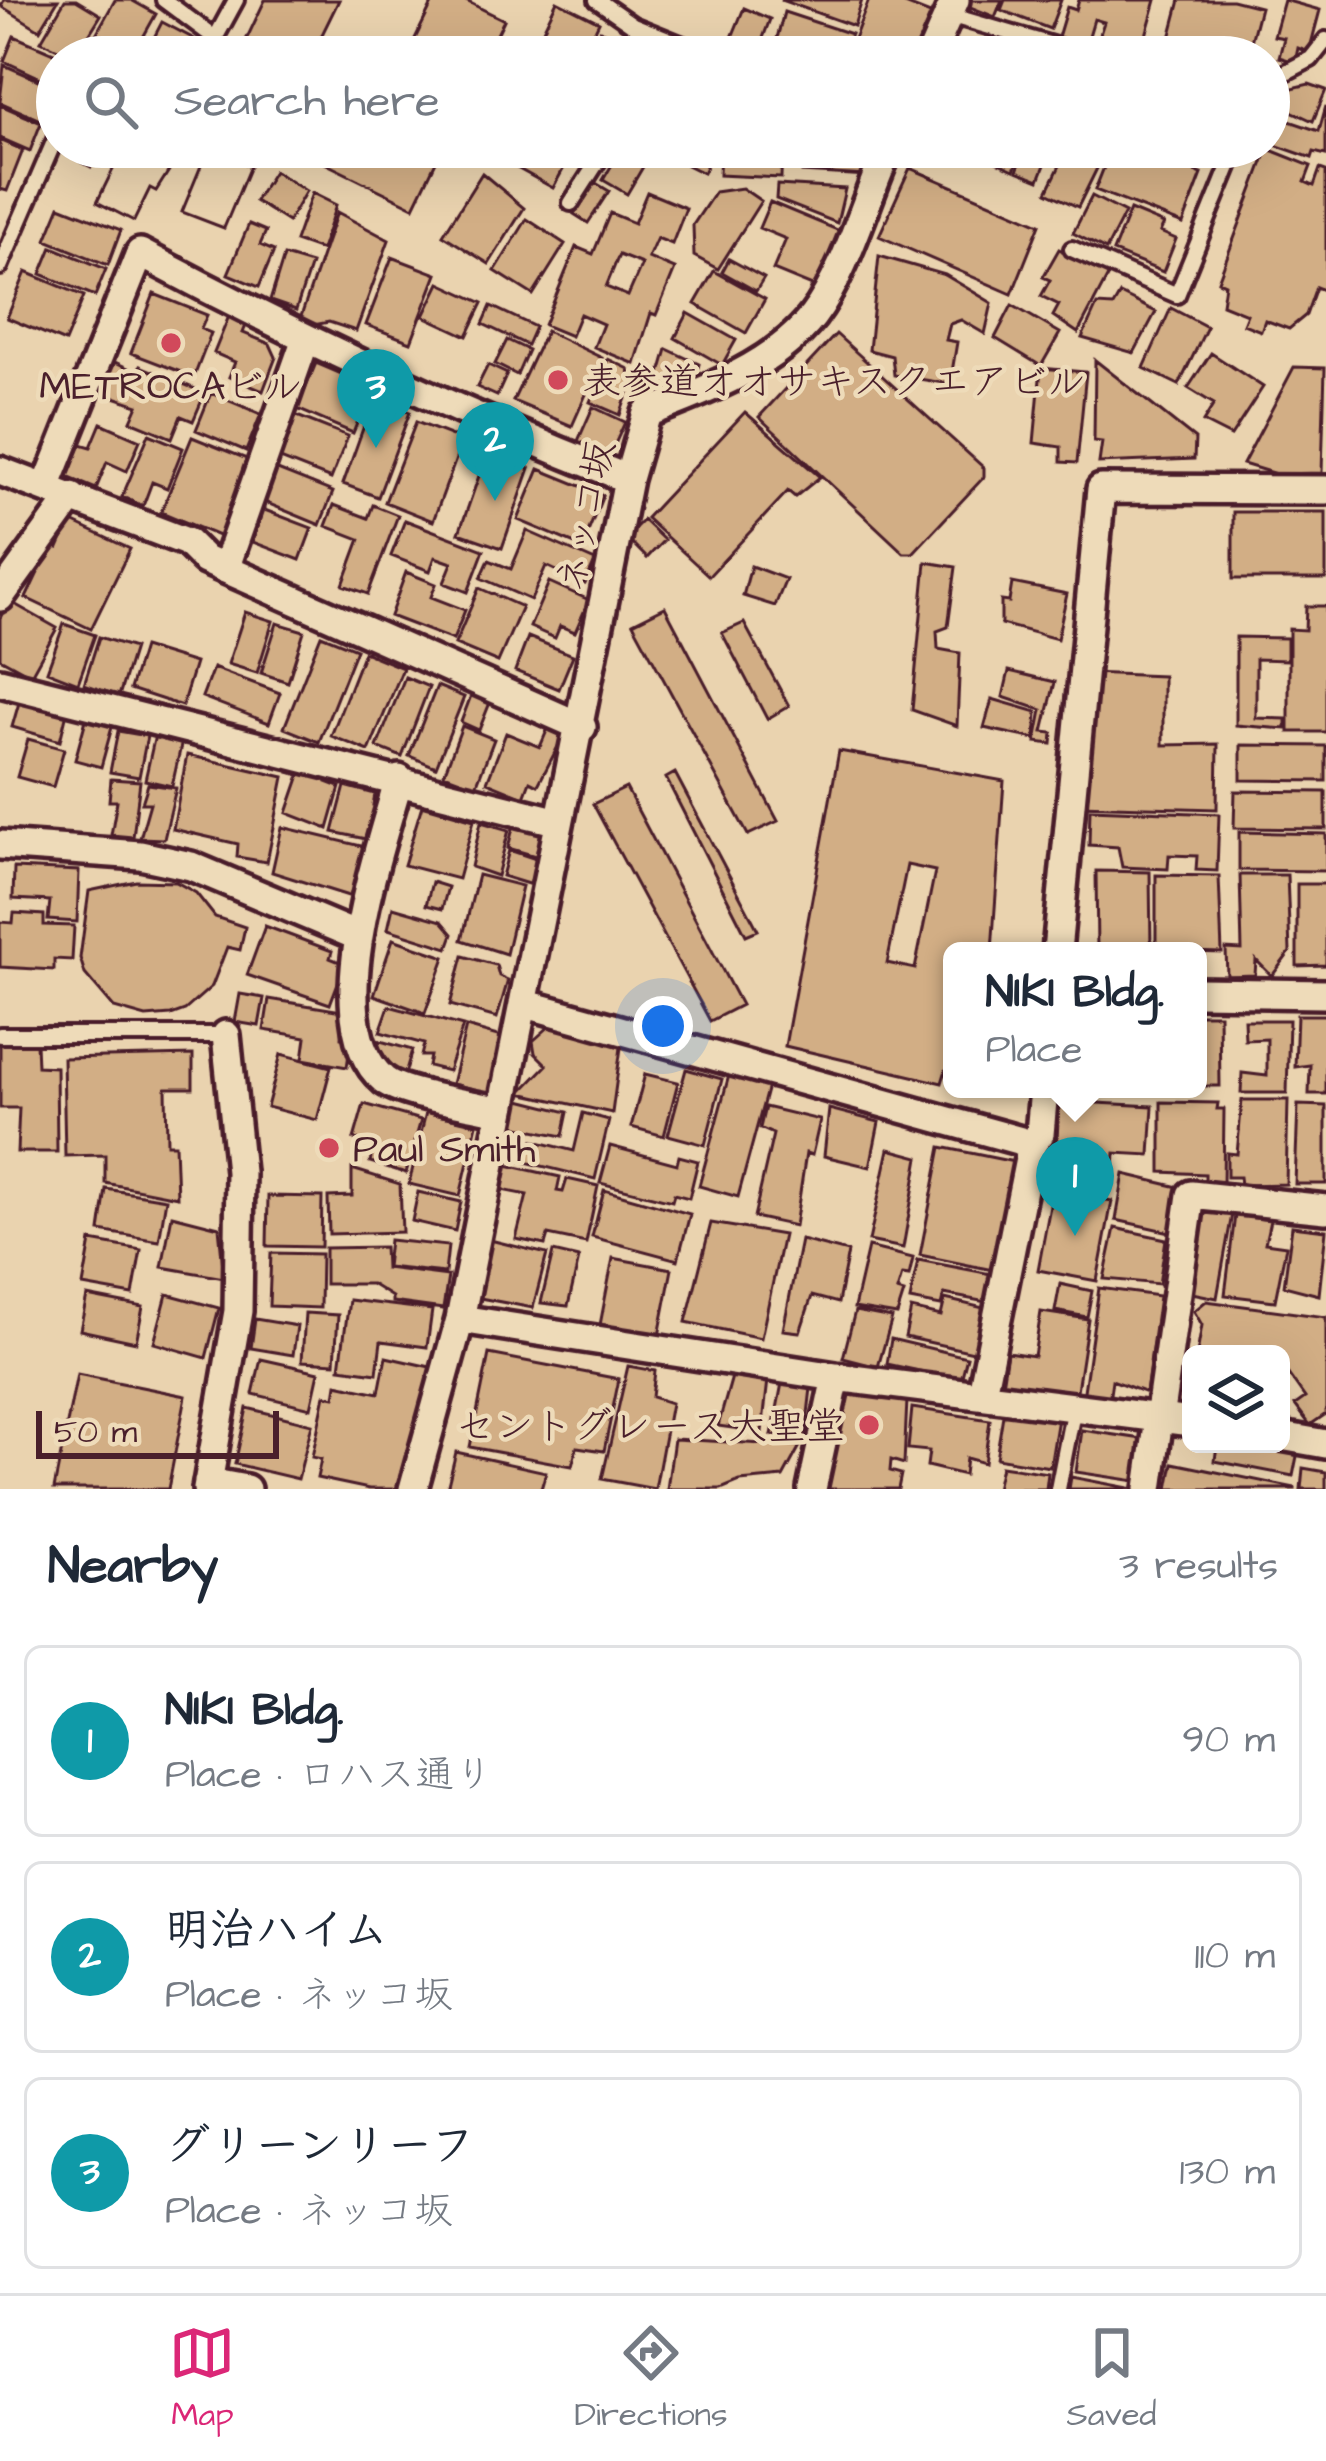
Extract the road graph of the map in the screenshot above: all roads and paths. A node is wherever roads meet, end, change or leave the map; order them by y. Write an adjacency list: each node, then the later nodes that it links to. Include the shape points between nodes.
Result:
1 (164, 0): 5 (lane)
2 (236, 0): 6 (lane)
3 (597, 0): 7 (lane)
4 (949, 5): 8 (street); 9 (lane)
5 (212, 36)
6 (216, 36)
7 (648, 36)
8 (938, 36)
9 (1035, 36)
10 (1326, 40): 11 (lane)
11 (1290, 70)
12 (43, 168): 18 (lane)
13 (594, 168): 16 (lane)
14 (880, 168): 21 (street, ネッコ坂, via 814,314 762,357 646,413)
15 (1228, 168): 17 (lane, via 1177,295)
16 (572, 203)
17 (1072, 249)
18 (0, 267)
19 (305, 341): 21 (street); 23 (street, via 140,253); 24 (street)
20 (0, 471): 23 (street)
21 (628, 479): 27 (street, ネッコ坂)
22 (1326, 490): 32 (street, via 1100,489)
23 (60, 491): 24 (street, via 187,542); 25 (street)
24 (225, 568): 27 (street)
25 (0, 597)
26 (0, 682): 28 (street)
27 (582, 727): 29 (street, ネッコ坂)
28 (399, 779): 29 (street); 31 (street)
29 (559, 822): 35 (street, ネッコ坂)
30 (0, 845): 31 (street, via 190,866)
31 (357, 936): 39 (street, via 354,1012 371,1065 387,1083)
32 (1058, 942)
33 (1207, 992): 34 (street)
34 (1326, 994)
35 (526, 1004): 39 (street, ネッコ坂); 40 (street)
36 (0, 1035): 37 (lane)
37 (226, 1036): 50 (street, via 240,1172 238,1312)
38 (1043, 1098): 40 (street)
39 (500, 1111): 42 (street, ネッコ坂)
40 (1032, 1144): 44 (street)
41 (1326, 1209): 46 (street, via 1191,1195)
42 (460, 1319): 43 (street); 52 (street, ネッコ坂)
43 (836, 1377): 44 (street); 53 (street)
44 (982, 1393): 45 (street)
45 (1074, 1406): 46 (street); 54 (lane)
46 (1157, 1418): 47 (street); 55 (street)
47 (1182, 1421)
48 (1290, 1438): 49 (street)
49 (1326, 1444)
50 (207, 1485): 51 (street)
51 (246, 1489)
52 (412, 1489)
53 (812, 1489)
54 (1058, 1489)
55 (1149, 1489)

